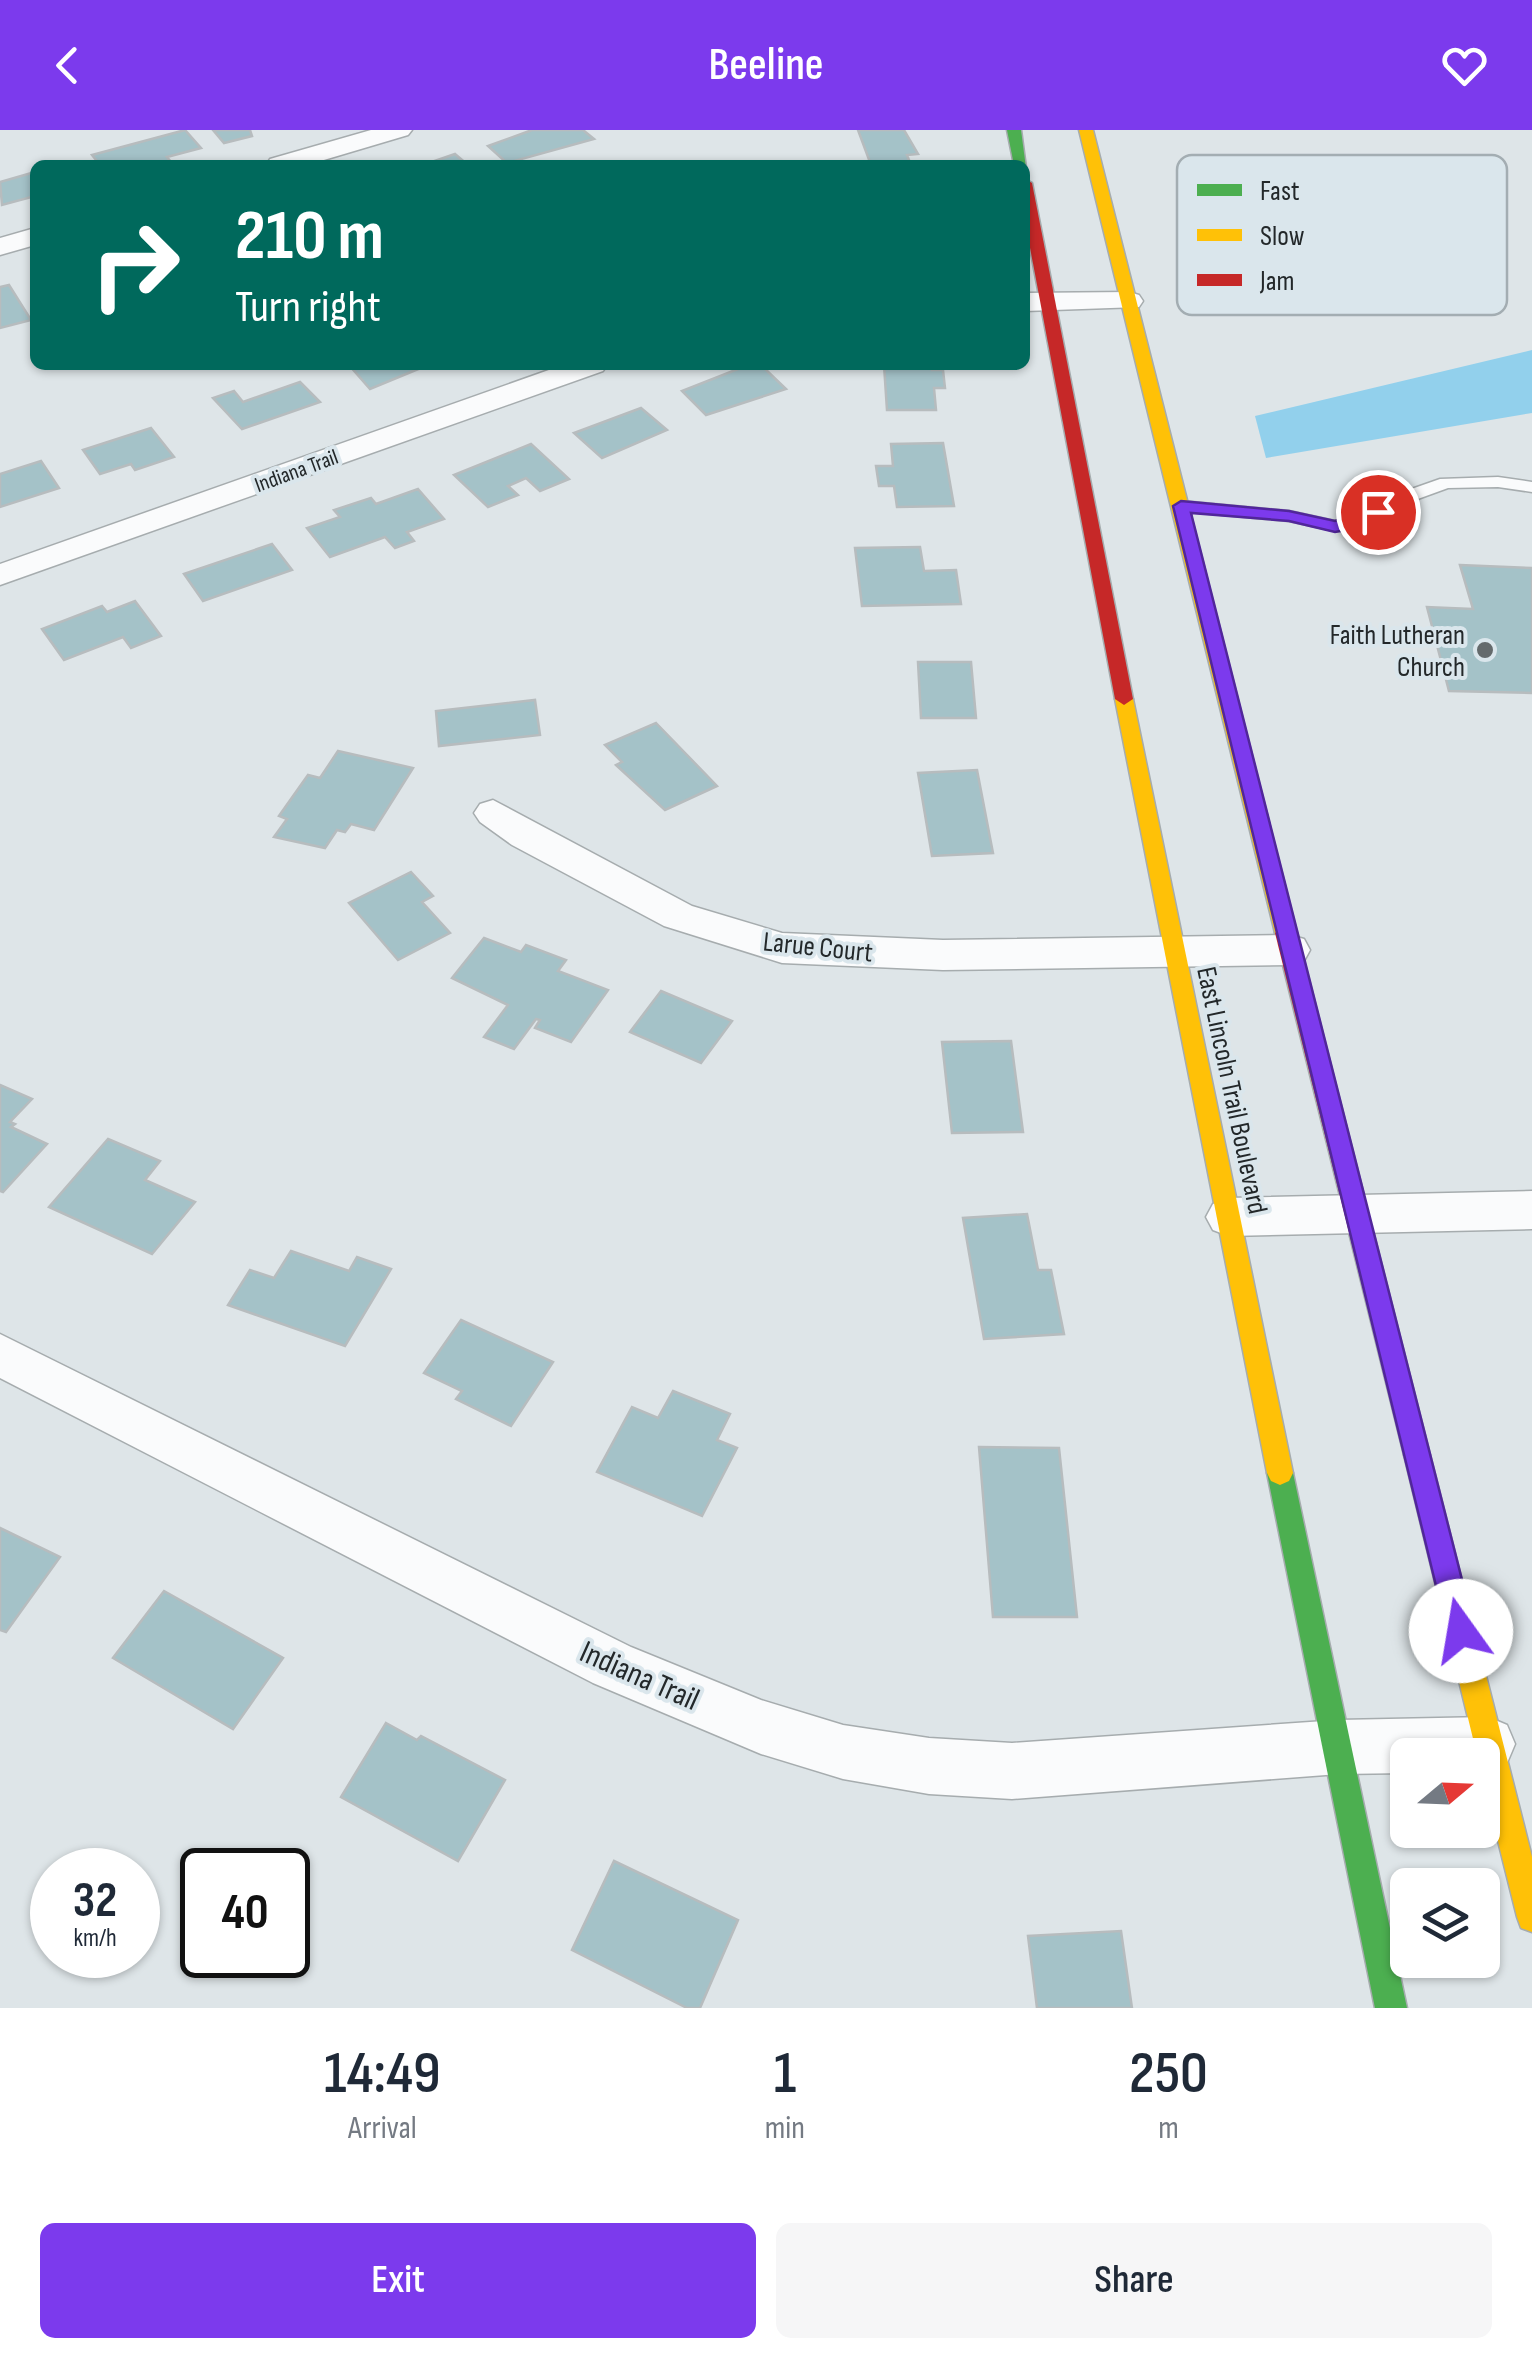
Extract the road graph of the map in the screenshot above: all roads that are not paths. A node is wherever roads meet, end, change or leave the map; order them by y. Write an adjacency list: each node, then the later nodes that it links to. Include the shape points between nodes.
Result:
1 (400, 130): 4 (street)
2 (1014, 130): 5 (street)
3 (1086, 130): 10 (street)
4 (297, 160)
5 (1020, 160)
6 (1030, 232): 9 (street, East Lincoln Trail Boulevard)
7 (30, 237): 8 (street)
8 (0, 246)
9 (1037, 301): 10 (street); 16 (street, East Lincoln Trail Boulevard)
10 (1130, 301): 13 (street)
11 (578, 370): 14 (street, Indiana Trail)
12 (1532, 487): 13 (lane, via 1446,483 1365,520 1335,526)
13 (1181, 506): 17 (street)
14 (0, 575)
15 (494, 814): 16 (street, Larue Court, via 678,916 782,948 943,954)
16 (1172, 950): 17 (street, Larue Court); 20 (street, East Lincoln Trail Boulevard)
17 (1290, 950): 19 (street)
18 (1532, 1210): 19 (street)
19 (1360, 1216): 20 (street); 22 (street)
20 (1229, 1217): 24 (street, East Lincoln Trail Boulevard)
21 (0, 1355): 24 (street, Indiana Trail, via 612,1665 761,1728 826,1747 929,1766 1012,1770)
22 (1487, 1738)
23 (1390, 1745): 24 (street, Indiana Trail)
24 (1339, 1746): 27 (street, East Lincoln Trail Boulevard)
25 (1500, 1791): 26 (street)
26 (1532, 1917)
27 (1391, 2008)

